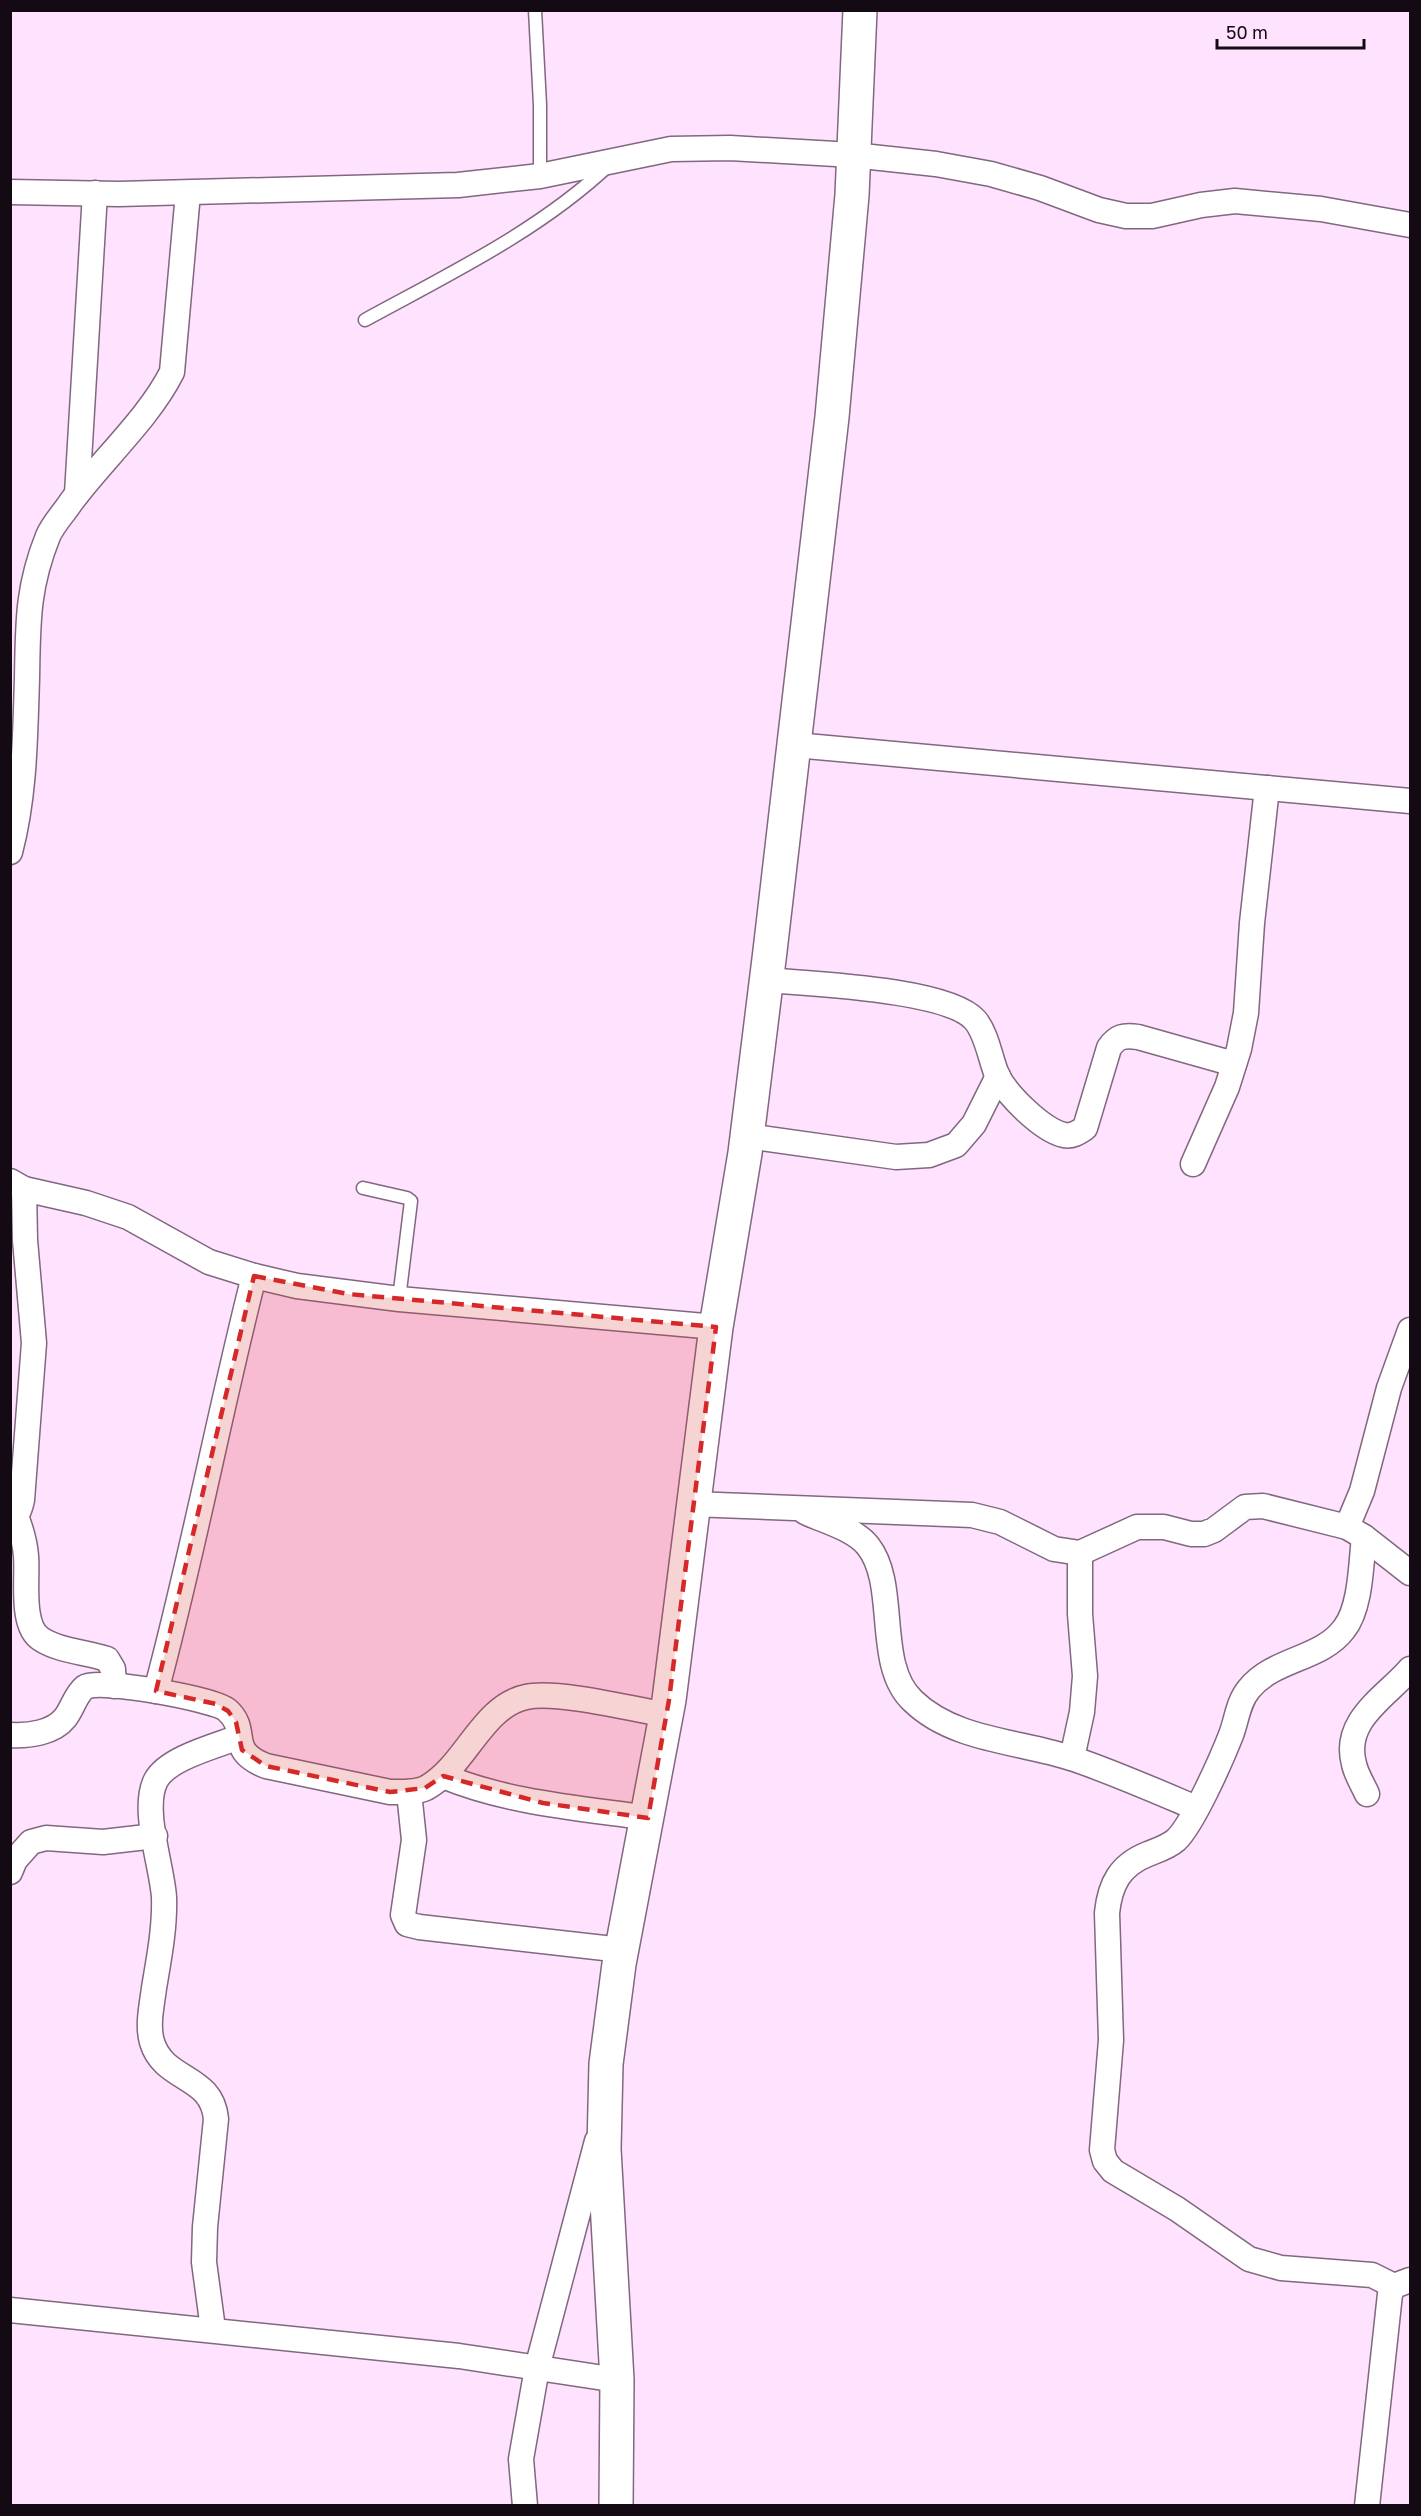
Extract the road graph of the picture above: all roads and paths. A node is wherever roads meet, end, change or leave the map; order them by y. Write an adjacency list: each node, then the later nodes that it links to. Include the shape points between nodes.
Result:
1 (535, 10): 5 (lane)
2 (860, 10): 3 (street)
3 (853, 155): 4 (street, via 730,148 671,149); 9 (street, via 991,174 1126,216 1152,216 1235,201 1321,209); 13 (street, via 832,417)
4 (617, 158): 5 (street); 10 (lane, via 590,183 497,247)
5 (540, 176): 7 (street, via 458,185)
6 (10, 192): 8 (street)
7 (188, 192): 8 (street); 11 (street, via 172,372)
8 (95, 194): 11 (street)
9 (1410, 225)
10 (365, 320)
11 (77, 494): 12 (street, via 49,532)
12 (20, 604): 16 (street, via 25,746)
13 (795, 745): 14 (street); 17 (street)
14 (1266, 788): 15 (street); 18 (street, via 1246,1013)
15 (1410, 801)
16 (10, 852)
17 (766, 980): 19 (street, via 877,991 959,1007 976,1021); 20 (street)
18 (1234, 1064): 19 (street, via 1138,1037 1115,1039 1085,1128 1066,1136 1026,1110); 21 (street)
19 (998, 1076): 20 (street, via 974,1124 956,1145 929,1155 896,1157)
20 (747, 1136): 26 (street)
21 (1193, 1164)
22 (17, 1185): 24 (street, via 128,1216 209,1262); 30 (street, via 34,1343 22,1500)
23 (363, 1188): 25 (lane, via 411,1200)
24 (254, 1276): 25 (street, via 297,1286); 36 (street)
25 (399, 1299): 26 (street)
26 (716, 1327): 28 (street)
27 (1410, 1330): 31 (street, via 1389,1388 1362,1491)
28 (692, 1504): 29 (street); 37 (street)
29 (794, 1508): 32 (street, via 972,1515 1000,1522 1054,1549); 40 (street, via 850,1532 868,1546 878,1565 897,1677 910,1699 929,1716 966,1731)
30 (13, 1517): 35 (street, via 22,1531 27,1555 27,1611 32,1630 40,1639 56,1646 106,1659 113,1669)
31 (1356, 1532): 32 (street, via 1284,1510 1245,1507 1204,1534 1137,1527); 33 (street); 44 (street, via 1354,1610 1345,1629 1330,1643 1258,1678 1247,1691 1222,1756)
32 (1080, 1553): 40 (street, via 1085,1676 1082,1712)
33 (1410, 1573)
34 (1410, 1669): 43 (street, via 1361,1718 1352,1740 1353,1764)
35 (114, 1686): 36 (street); 38 (street, via 87,1686 65,1718 50,1729)
36 (156, 1691): 39 (street, via 216,1704 236,1722)
37 (667, 1715): 41 (street, via 554,1696 528,1696 498,1711); 45 (street)
38 (10, 1735)
39 (239, 1737): 42 (street, via 242,1750 251,1760 266,1766 390,1792); 46 (street, via 166,1768 155,1781 151,1798)
40 (1071, 1758): 44 (street)
41 (443, 1776): 42 (street, via 425,1788); 45 (street, via 543,1803)
42 (409, 1792): 48 (street, via 414,1840 403,1915 407,1924)
43 (1367, 1794)
44 (1196, 1808): 50 (street, via 1177,1839 1129,1863 1116,1877 1109,1894 1111,2040 1102,2136 1105,2161 1113,2171 1249,2259 1281,2268 1372,2275)
45 (648, 1818): 48 (street)
46 (155, 1836): 47 (street, via 103,1842 46,1838 31,1842); 52 (street, via 164,1899 150,2018 152,2041 170,2068 210,2096 216,2119 204,2262)
47 (10, 1872)
48 (622, 1950): 49 (street, via 606,2064)
49 (605, 2110): 53 (street); 54 (street)
50 (1402, 2283): 57 (street, via 1390,2294)
51 (10, 2310): 52 (street)
52 (213, 2329): 53 (street)
53 (537, 2368): 54 (street); 55 (street, via 521,2459)
54 (617, 2380): 56 (street)
55 (525, 2505)
56 (616, 2505)
57 (1367, 2505)

